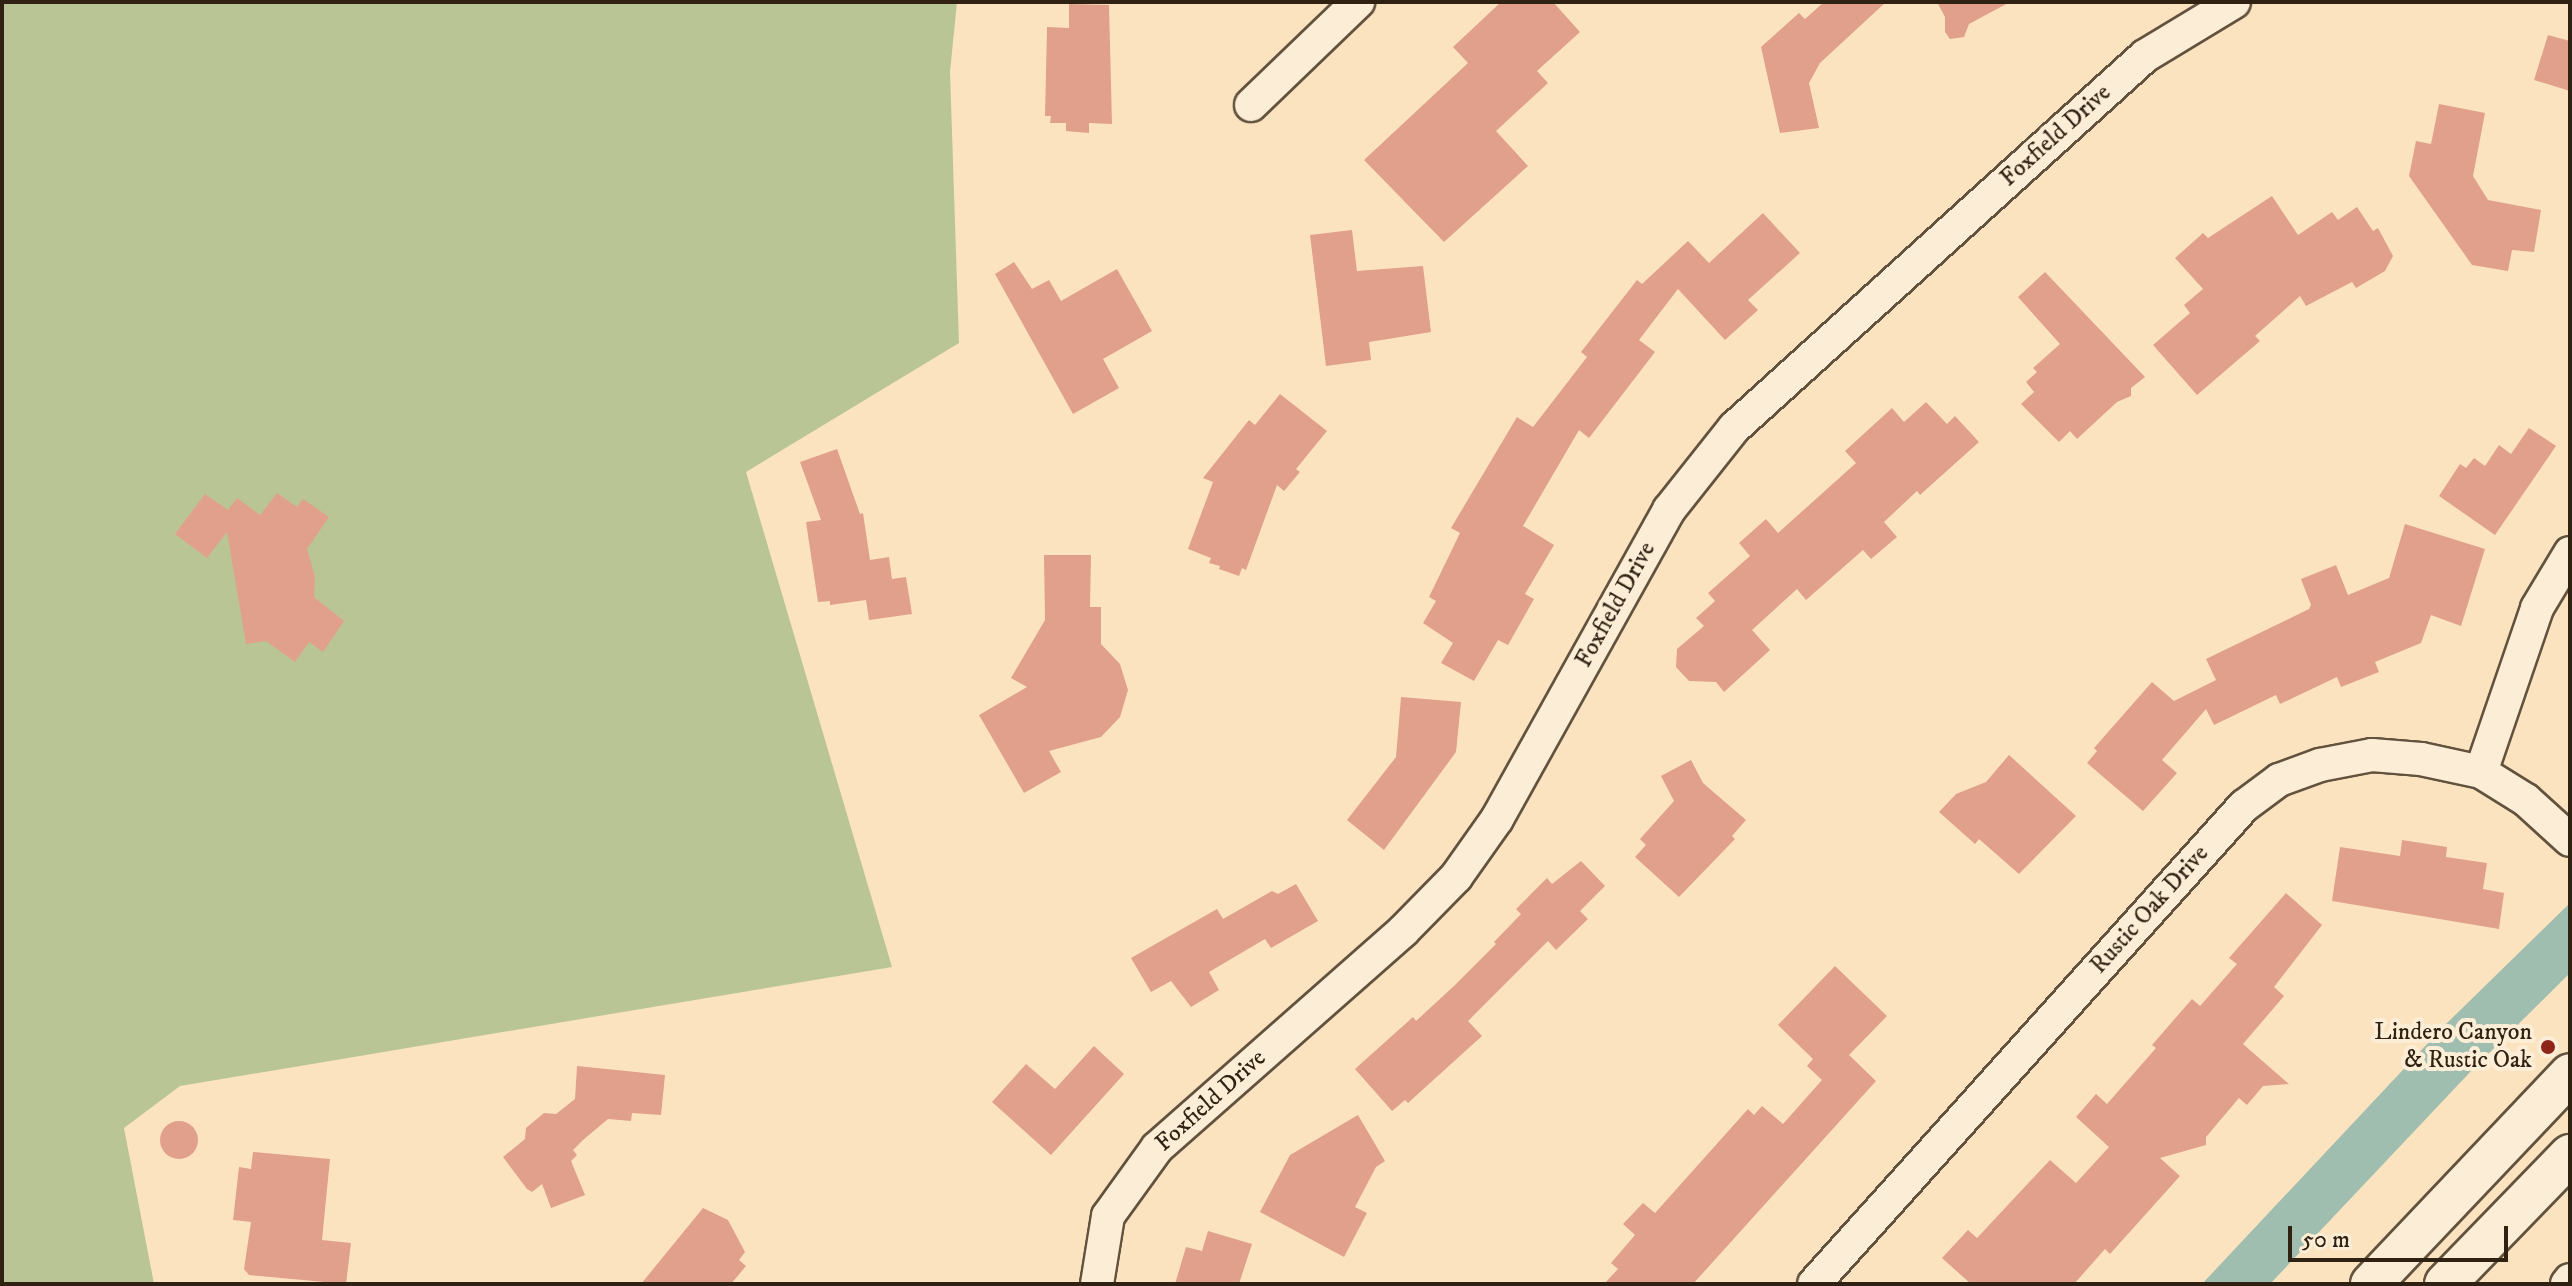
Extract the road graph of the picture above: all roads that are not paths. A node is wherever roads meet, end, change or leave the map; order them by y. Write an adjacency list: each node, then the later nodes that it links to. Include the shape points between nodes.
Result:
1 (1358, 2): 3 (street)
2 (2227, 3): 9 (street, Foxfield Drive, via 2145,56 1734,428 1669,510 1497,819 1456,877 1403,931 1157,1148 1108,1216)
3 (1251, 105)
4 (2570, 553): 5 (street, via 2537,608)
5 (2481, 772): 6 (street, Rustic Oak Drive, via 2526,800); 10 (street, Rustic Oak Drive, via 2372,755 2279,780 2244,806)
6 (2570, 840)
7 (2570, 1074): 11 (street)
8 (2570, 1155): 12 (street)
9 (1097, 1284)
10 (1814, 1284)
11 (2371, 1284)
12 (2445, 1284)

